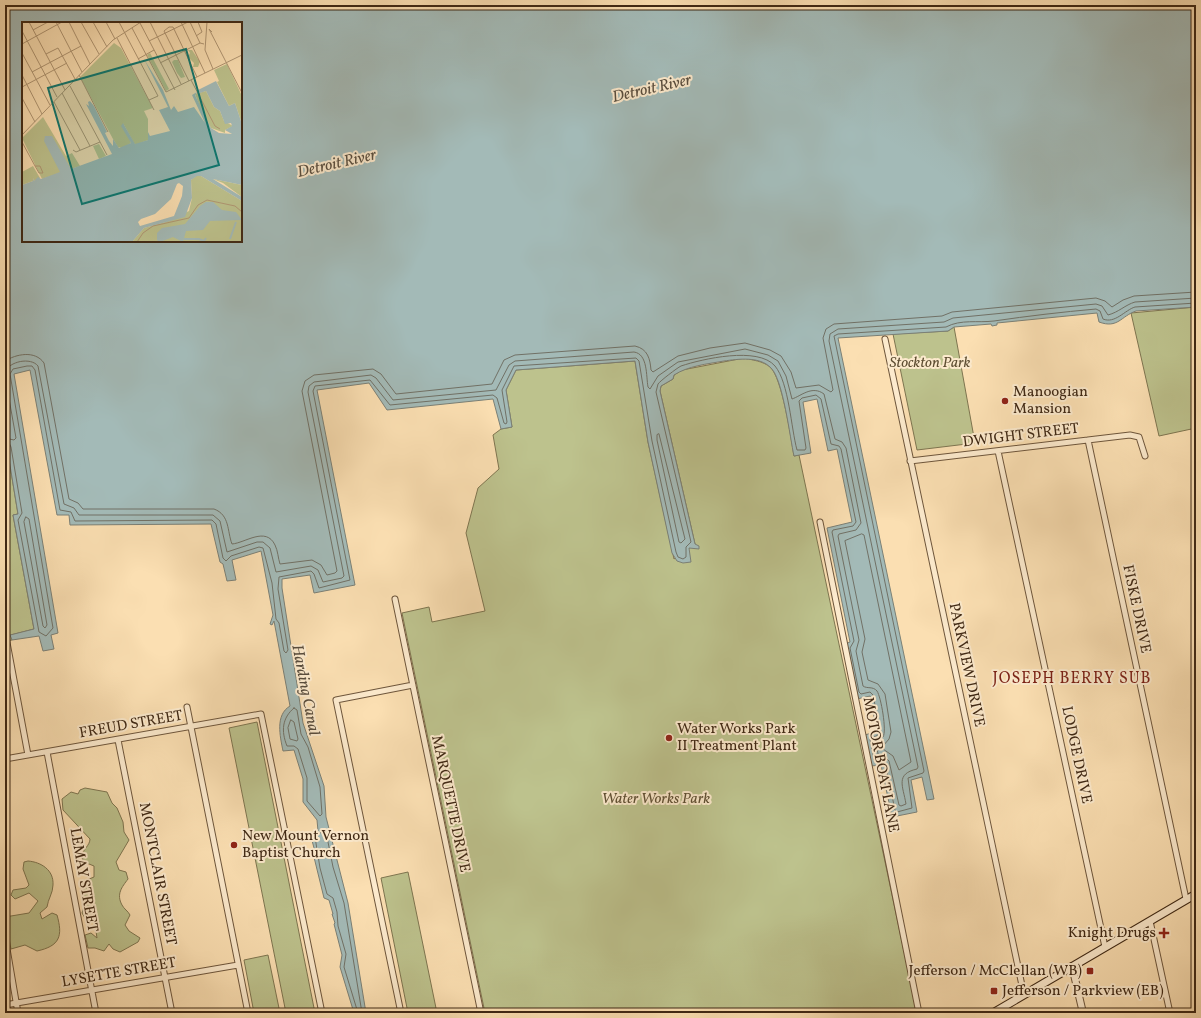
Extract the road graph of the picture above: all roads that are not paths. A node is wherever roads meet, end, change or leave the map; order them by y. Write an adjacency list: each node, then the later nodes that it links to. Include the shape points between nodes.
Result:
1 (885, 339): 5 (street, PARKVIEW DRIVE)
2 (1088, 440): 3 (street, DWIGHT STREET); 4 (street, DWIGHT STREET, via 1135,435 1141,441); 17 (street, FISKE DRIVE)
3 (998, 451): 5 (street, DWIGHT STREET); 20 (street, LODGE DRIVE)
4 (1145, 456)
5 (910, 461): 25 (street, PARKVIEW DRIVE)
6 (820, 522): 35 (street, MOTOR BOAT LANE)
7 (395, 599): 9 (street, MARQUETTE DRIVE)
8 (5, 632): 14 (street)
9 (413, 685): 33 (street, via 336,700); 34 (street, MARQUETTE DRIVE)
10 (187, 707): 11 (street)
11 (190, 726): 12 (street, FREUD STREET); 21 (street); 32 (street, FREUD STREET, via 261,714)
12 (118, 740): 13 (street, FREUD STREET); 23 (street, MONTCLAIR STREET)
13 (48, 752): 14 (street, FREUD STREET); 24 (street, LEMAY STREET)
14 (28, 755): 15 (street, FREUD STREET)
15 (5, 759)
16 (1196, 894): 17 (main road)
17 (1186, 899): 18 (main road)
18 (1150, 921): 20 (main road); 38 (street)
19 (5, 937): 26 (street)
20 (1105, 947): 22 (main road)
21 (238, 965): 23 (street, LYSETTE STREET); 31 (street)
22 (1072, 966): 25 (main road); 37 (street)
23 (165, 978): 24 (street, LYSETTE STREET); 30 (street, MONTCLAIR STREET)
24 (92, 990): 26 (street, LYSETTE STREET); 29 (street, LEMAY STREET)
25 (1024, 995): 36 (main road)
26 (16, 1003): 27 (street, LYSETTE STREET); 28 (street)
27 (5, 1006)
28 (18, 1013)
29 (96, 1013)
30 (172, 1013)
31 (248, 1013)
32 (322, 1013)
33 (401, 1013)
34 (481, 1013)
35 (919, 1013)
36 (993, 1013)
37 (1083, 1013)
38 (1170, 1013)

